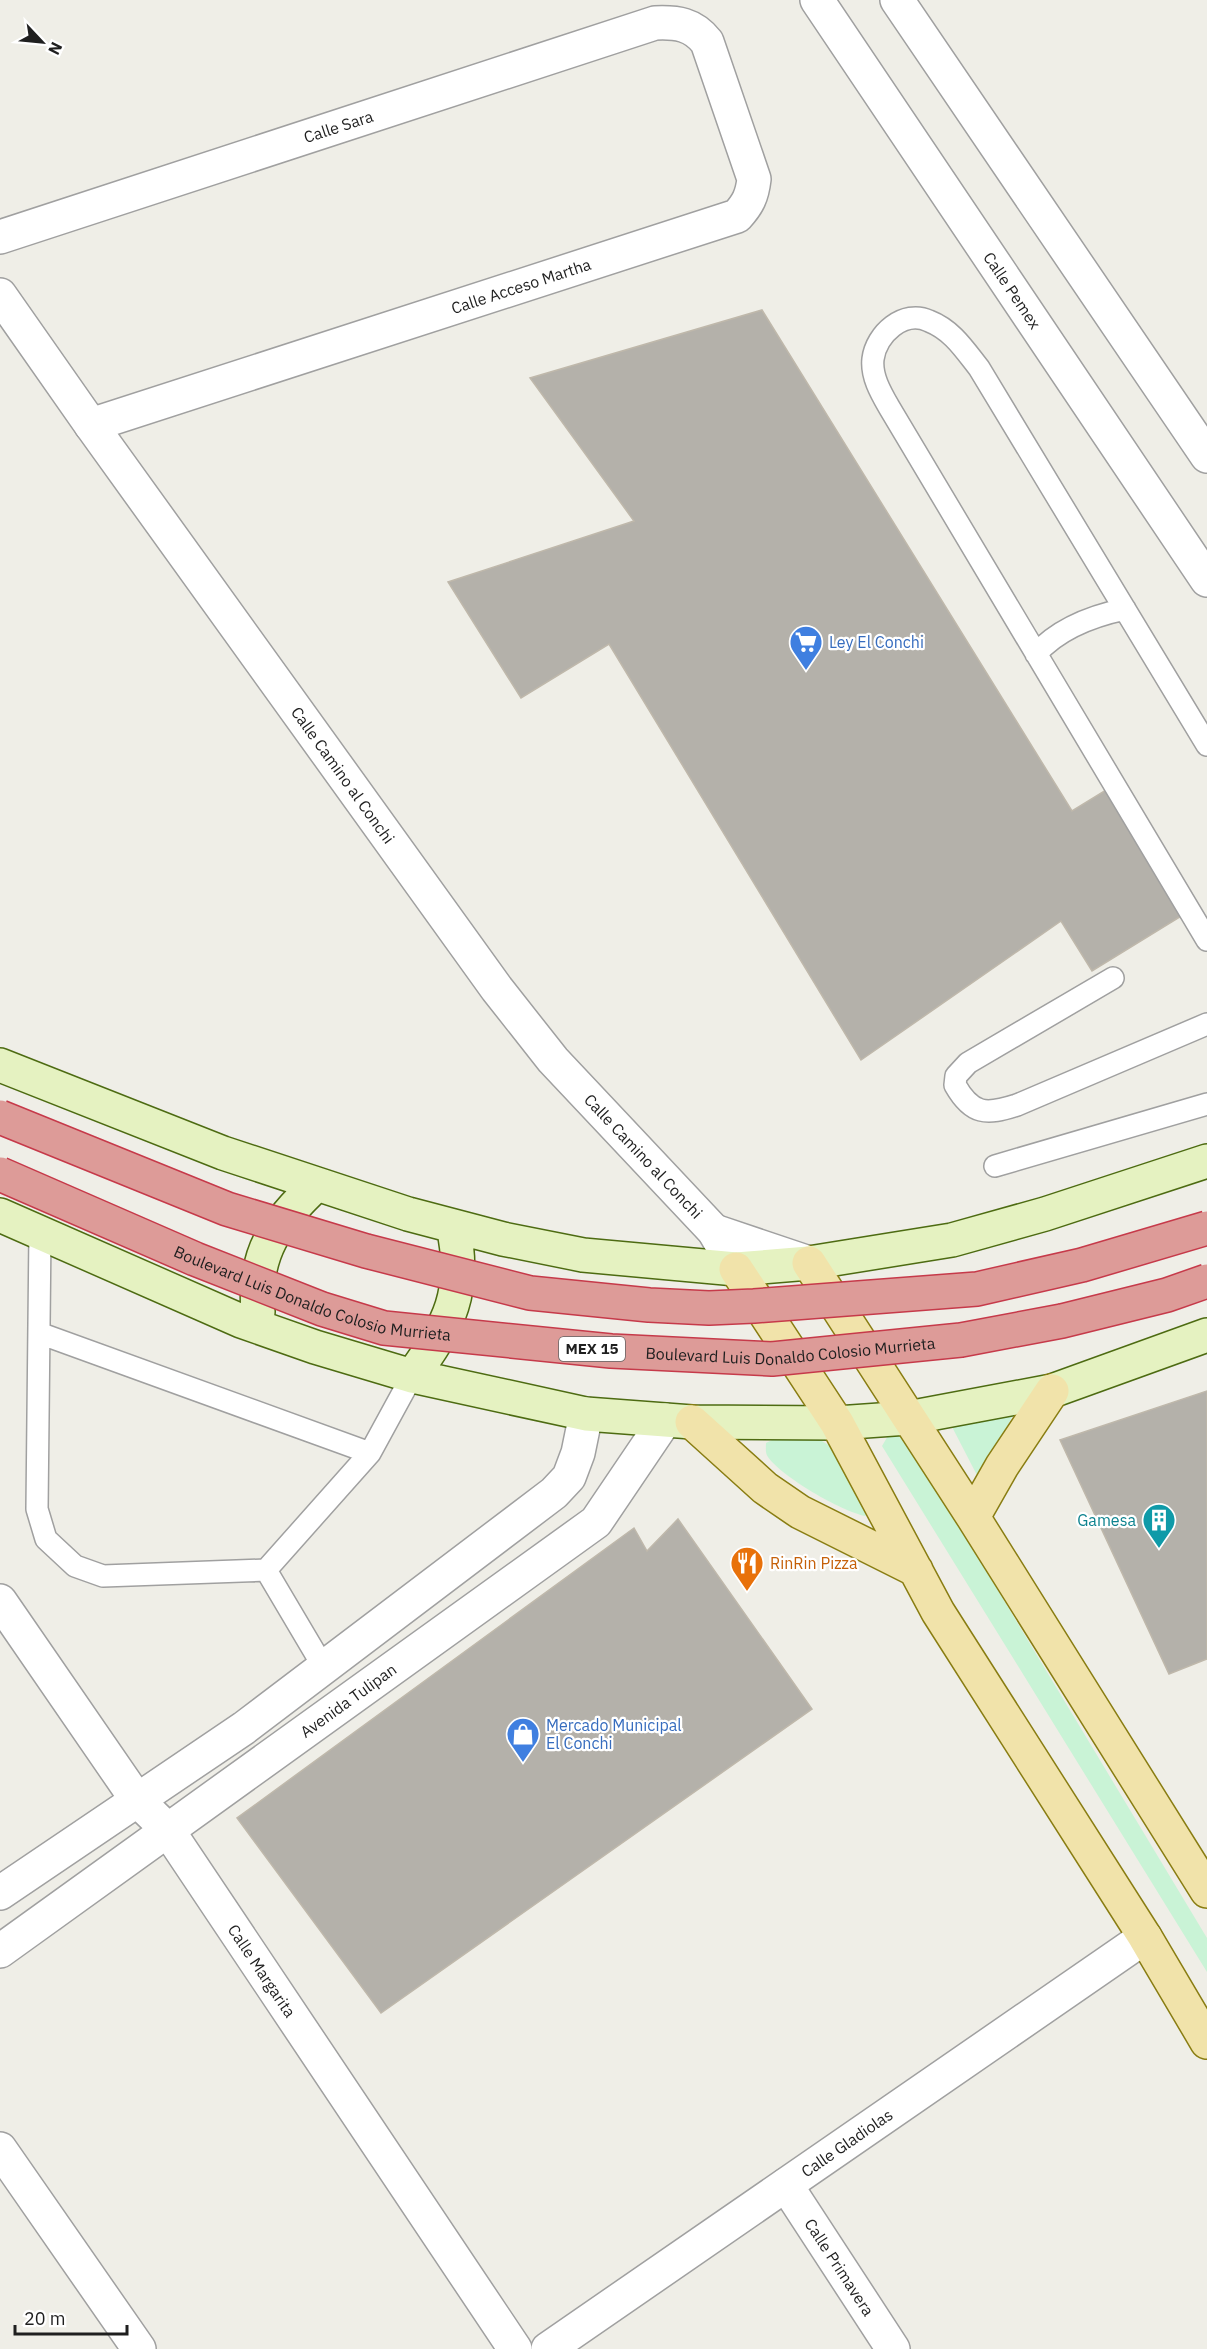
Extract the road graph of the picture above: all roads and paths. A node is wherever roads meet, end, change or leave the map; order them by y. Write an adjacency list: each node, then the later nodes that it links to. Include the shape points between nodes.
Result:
1 (817, 0): 8 (street, Calle Pemex)
2 (897, 0): 7 (street)
3 (676, 22): 4 (street, Calle Sara, via 655,23); 6 (street, Calle Acceso Martha, via 699,32 707,42 754,179 747,206 737,216)
4 (0, 237)
5 (0, 295): 6 (street, Calle Camino al Conchi)
6 (91, 425): 25 (street, Calle Camino al Conchi, via 497,989 553,1060)
7 (1207, 456)
8 (1207, 580)
9 (1125, 609): 10 (lane, via 1099,614 1076,625 1050,640); 10 (lane, via 979,368 952,334 927,319 902,320 883,335 873,359 876,382); 11 (lane)
10 (1036, 654): 12 (lane)
11 (1207, 745)
12 (1207, 940)
13 (1113, 978): 14 (lane, via 968,1063 956,1076 955,1085 963,1099 978,1110 997,1111 1017,1105)
14 (1207, 1024)
15 (0, 1065): 21 (street, via 223,1153)
16 (1207, 1104): 19 (lane)
17 (0, 1117): 24 (highway, bridge, via 226,1209 366,1251 530,1293 649,1305 754,1306 977,1289 1082,1265)
18 (1207, 1161): 27 (street, via 952,1240)
19 (995, 1166)
20 (0, 1174): 29 (highway, Boulevard Luis Donaldo Colosio Murrieta / MEX 15, bridge, via 322,1309 384,1328 611,1351 772,1359 961,1340 1062,1321)
21 (317, 1184): 23 (street); 30 (street, via 276,1228 263,1257 256,1289)
22 (0, 1215): 26 (street)
23 (453, 1226): 28 (street, via 583,1255); 33 (street, via 459,1252 454,1305 427,1357)
24 (1207, 1228)
25 (714, 1231): 27 (street); 28 (street)
26 (40, 1232): 30 (street); 31 (lane)
27 (809, 1263): 28 (street); 36 (main road)
28 (736, 1269): 38 (main road)
29 (1207, 1281)
30 (260, 1326): 33 (street)
31 (39, 1333): 39 (lane); 41 (lane, via 37,1509 46,1539 75,1566 103,1576)
32 (1207, 1335): 34 (street)
33 (412, 1376): 35 (street); 39 (lane)
34 (1052, 1391): 36 (street); 40 (main road)
35 (586, 1414): 37 (street); 44 (street, via 569,1477 554,1493)
36 (908, 1418): 38 (street); 40 (main road)
37 (679, 1421): 38 (street); 42 (main road, via 800,1512); 45 (street, Avenida Tulipan, via 596,1522)
38 (837, 1424): 42 (main road)
39 (370, 1453): 41 (lane)
40 (973, 1517): 48 (main road)
41 (266, 1570): 44 (lane)
42 (916, 1570): 50 (main road, via 945,1623)
43 (0, 1601): 46 (street, Calle Margarita)
44 (331, 1663): 45 (street); 46 (street)
45 (363, 1689): 47 (street, Avenida Tulipan)
46 (137, 1800): 47 (street, Calle Margarita); 49 (street)
47 (167, 1829): 51 (street, Avenida Tulipan); 56 (street, Calle Margarita)
48 (1207, 1891)
49 (0, 1893)
50 (1145, 1937): 52 (main road); 54 (street, Calle Gladiolas)
51 (0, 1951)
52 (1207, 2042)
53 (0, 2149): 55 (street)
54 (786, 2185): 57 (street, Calle Gladiolas); 58 (street, Calle Primavera)
55 (139, 2349)
56 (515, 2349)
57 (548, 2349)
58 (893, 2349)

